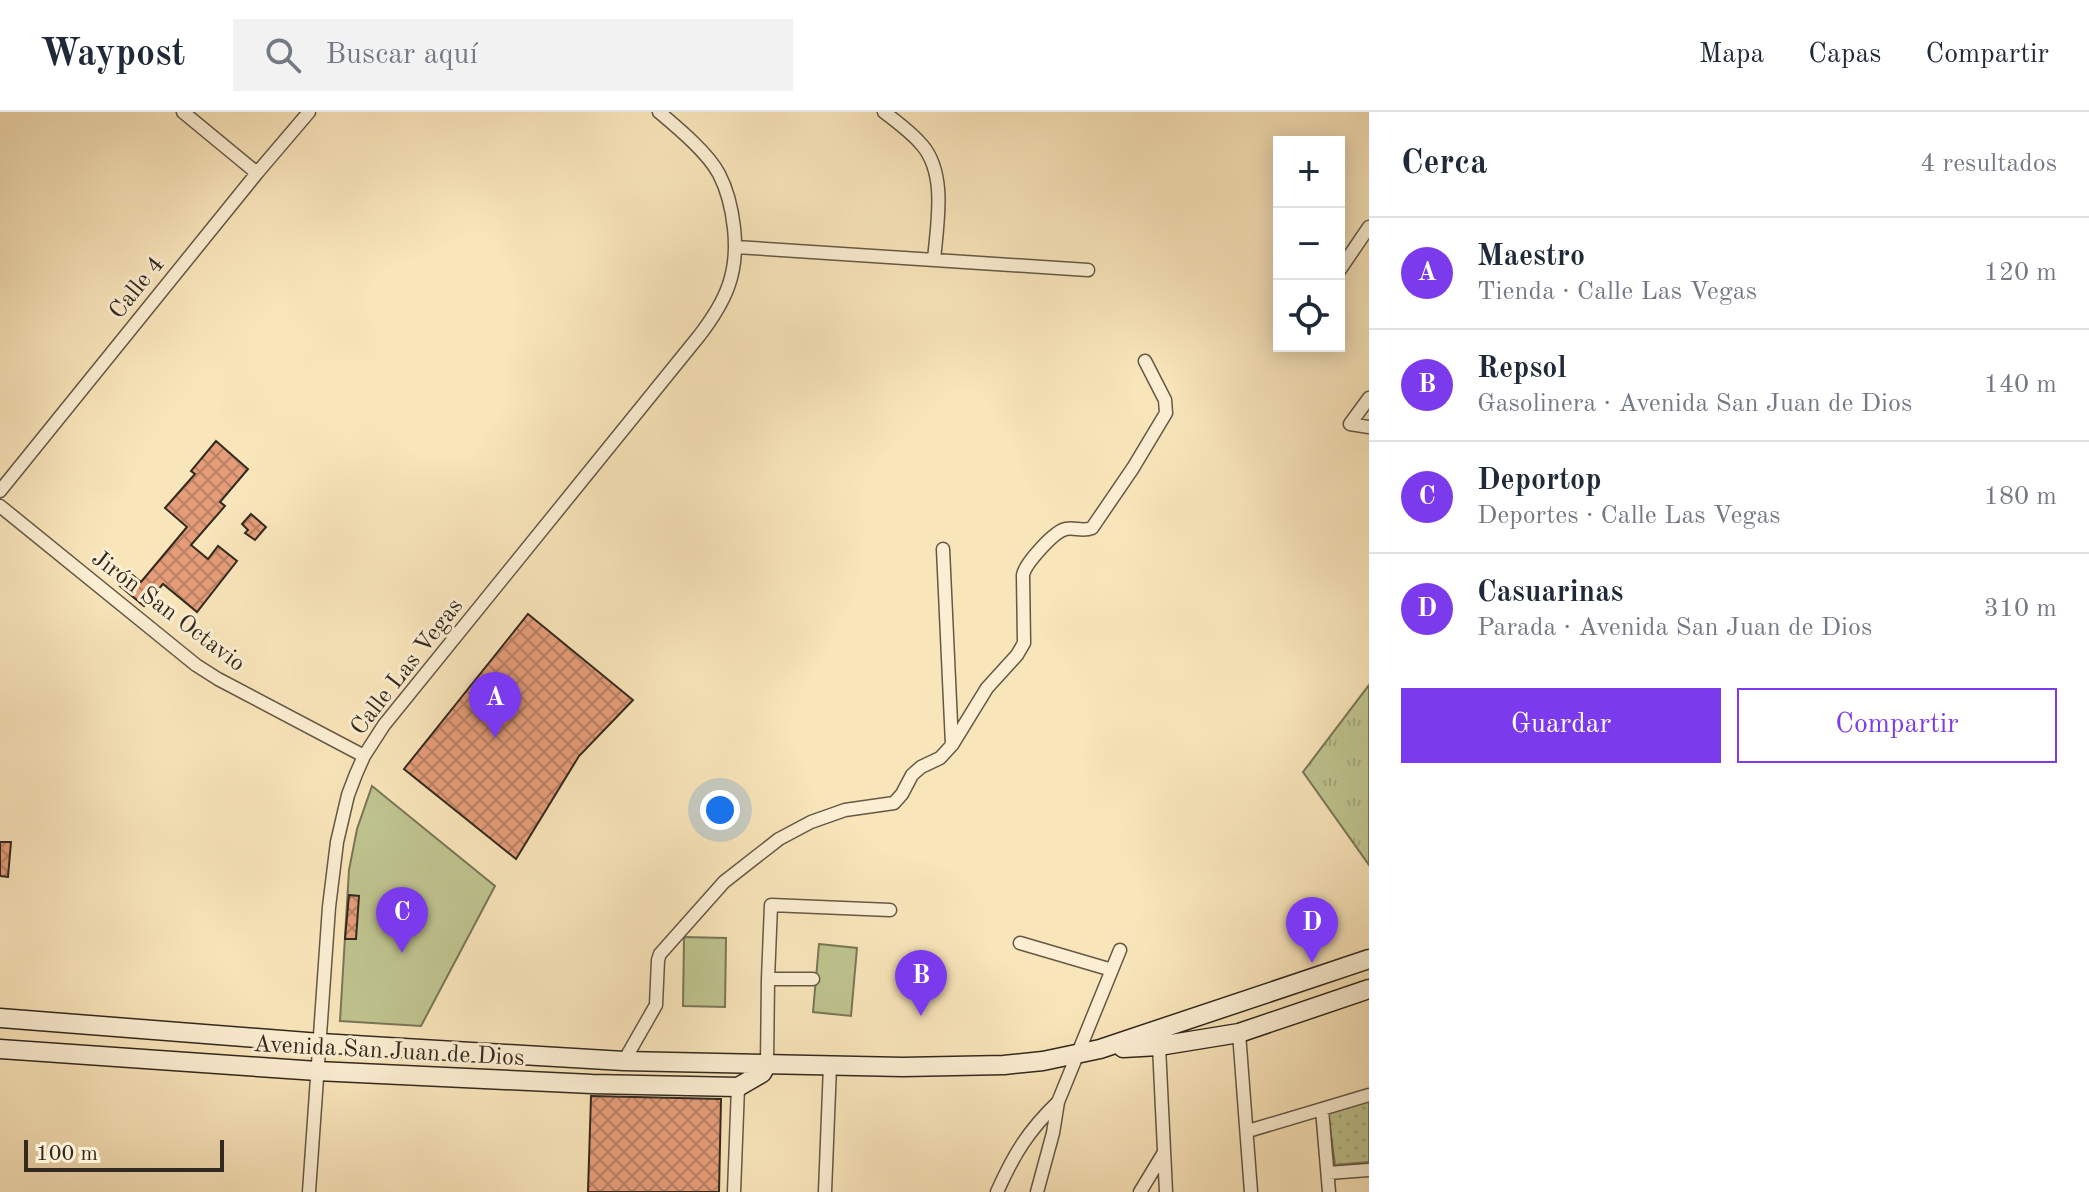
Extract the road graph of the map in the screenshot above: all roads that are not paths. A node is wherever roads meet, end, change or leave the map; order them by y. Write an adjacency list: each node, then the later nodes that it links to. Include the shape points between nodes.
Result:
1 (183, 112): 5 (street)
2 (309, 112): 5 (street, Calle 4)
3 (659, 112): 7 (street, Calle Las Vegas, via 719,172 732,207)
4 (884, 112): 8 (street, via 932,160 937,191)
5 (257, 173): 14 (street, Calle 4)
6 (1369, 227): 9 (street)
7 (736, 247): 8 (street); 18 (street, Calle Las Vegas, via 730,285 712,319)
8 (934, 260): 10 (street)
9 (1345, 262)
10 (1088, 270)
11 (1145, 361): 17 (street, via 1166,413 1092,528 1059,532 1025,566 1024,643 987,688)
12 (1369, 398): 13 (street, via 1350,424)
13 (1369, 427)
14 (0, 491)
15 (0, 506): 18 (street, Jirón San Octavio, via 196,665)
16 (943, 549): 17 (street)
17 (952, 745): 34 (street, via 912,775 894,803 845,810 811,822 779,839 724,882 660,954 656,1005)
18 (364, 756): 29 (street, Calle Las Vegas, via 337,842)
19 (890, 910): 24 (street, via 771,905)
20 (1020, 943): 23 (street)
21 (1120, 950): 23 (street)
22 (1369, 959): 32 (main road, Avenida San Juan de Dios)
23 (1112, 970): 33 (street)
24 (768, 979): 25 (street); 35 (street)
25 (813, 979)
26 (1369, 989): 28 (main road, Avenida San Juan de Dios)
27 (0, 1018): 29 (main road, Avenida San Juan de Dios)
28 (1239, 1033): 30 (main road, Avenida San Juan de Dios); 42 (street)
29 (320, 1043): 34 (main road, Avenida San Juan de Dios); 37 (street, Calle Las Vegas)
30 (1159, 1046): 32 (main road, Avenida San Juan de Dios); 43 (street)
31 (0, 1049): 37 (main road, Avenida San Juan de Dios)
32 (1100, 1049): 33 (main road, Avenida San Juan de Dios)
33 (1076, 1055): 36 (main road, Avenida San Juan de Dios, via 976,1066); 40 (street)
34 (624, 1061): 35 (main road, Avenida San Juan de Dios)
35 (767, 1064): 36 (main road, Avenida San Juan de Dios); 38 (main road)
36 (830, 1066): 48 (street)
37 (317, 1071): 38 (main road, Avenida San Juan de Dios); 46 (street, Calle Las Vegas)
38 (738, 1087): 47 (street)
39 (1369, 1095): 41 (street)
40 (1058, 1102): 49 (street, via 1035,1124); 50 (street)
41 (1322, 1109): 42 (street); 45 (street)
42 (1248, 1131): 53 (street)
43 (1163, 1154): 51 (street); 52 (street)
44 (1369, 1170): 45 (street)
45 (1328, 1173): 54 (street)
46 (309, 1192)
47 (734, 1192)
48 (825, 1192)
49 (997, 1192)
50 (1037, 1192)
51 (1140, 1192)
52 (1166, 1192)
53 (1251, 1192)
54 (1329, 1192)

